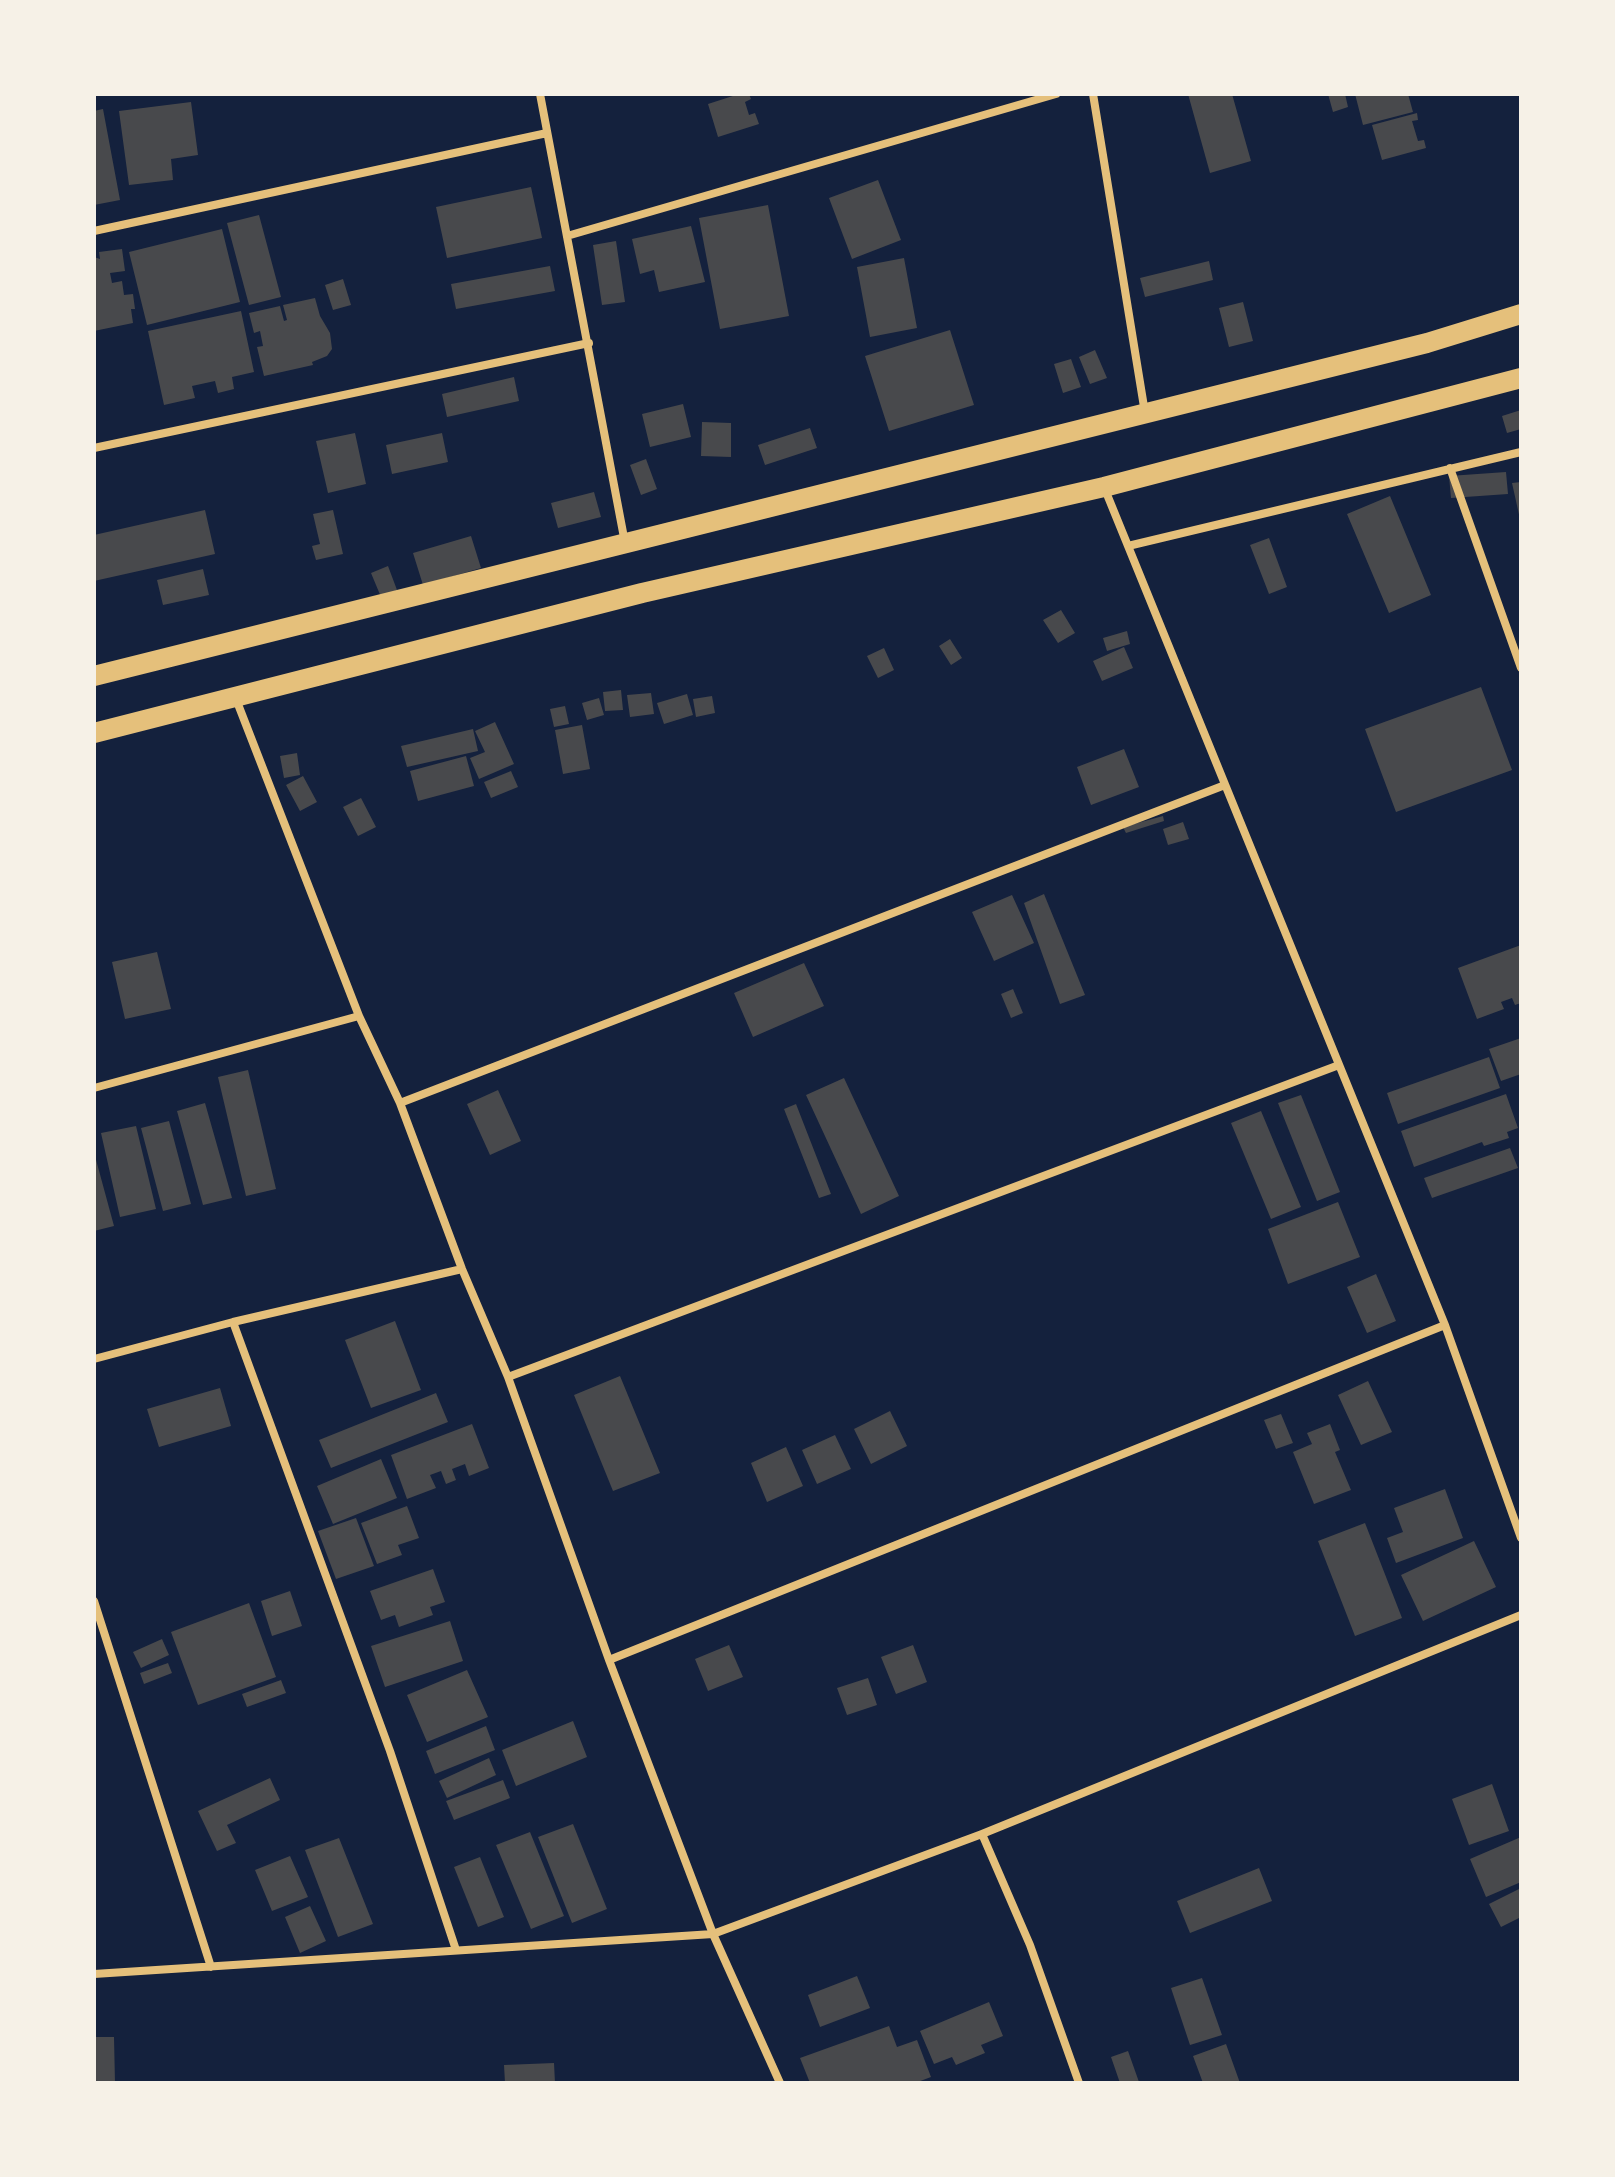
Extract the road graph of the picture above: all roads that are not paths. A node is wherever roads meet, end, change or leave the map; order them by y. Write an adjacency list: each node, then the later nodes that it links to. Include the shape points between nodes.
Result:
1 (540, 94): 4 (street)
2 (1056, 94): 6 (street)
3 (1093, 94): 10 (street)
4 (547, 133): 5 (street); 6 (street)
5 (94, 231)
6 (567, 236): 8 (street)
7 (1521, 314): 10 (main road)
8 (589, 343): 11 (street); 15 (street)
9 (1521, 378): 14 (main road)
10 (1145, 414): 15 (main road)
11 (94, 448)
12 (1521, 452): 13 (street)
13 (1450, 468): 16 (street); 17 (street)
14 (1104, 487): 16 (street); 19 (main road, via 642,593)
15 (625, 543): 18 (main road)
16 (1128, 546): 21 (street)
17 (1521, 668)
18 (94, 676)
19 (236, 699): 20 (main road); 22 (street)
20 (94, 733)
21 (1225, 785): 23 (street); 25 (street)
22 (359, 1016): 24 (street); 25 (street)
23 (1339, 1065): 28 (street); 30 (street)
24 (94, 1088)
25 (400, 1103): 26 (street)
26 (462, 1269): 27 (street); 30 (street)
27 (233, 1322): 29 (street); 37 (street, via 360,1667)
28 (1445, 1325): 31 (street); 34 (street)
29 (94, 1359)
30 (508, 1377): 34 (street)
31 (1521, 1538)
32 (94, 1601): 38 (street)
33 (1521, 1615): 35 (street)
34 (609, 1660): 36 (street)
35 (982, 1834): 36 (street); 41 (street, via 1030,1945)
36 (713, 1934): 37 (street); 40 (street)
37 (456, 1950): 38 (street)
38 (211, 1967): 39 (street)
39 (94, 1974)
40 (780, 2083)
41 (1079, 2083)

